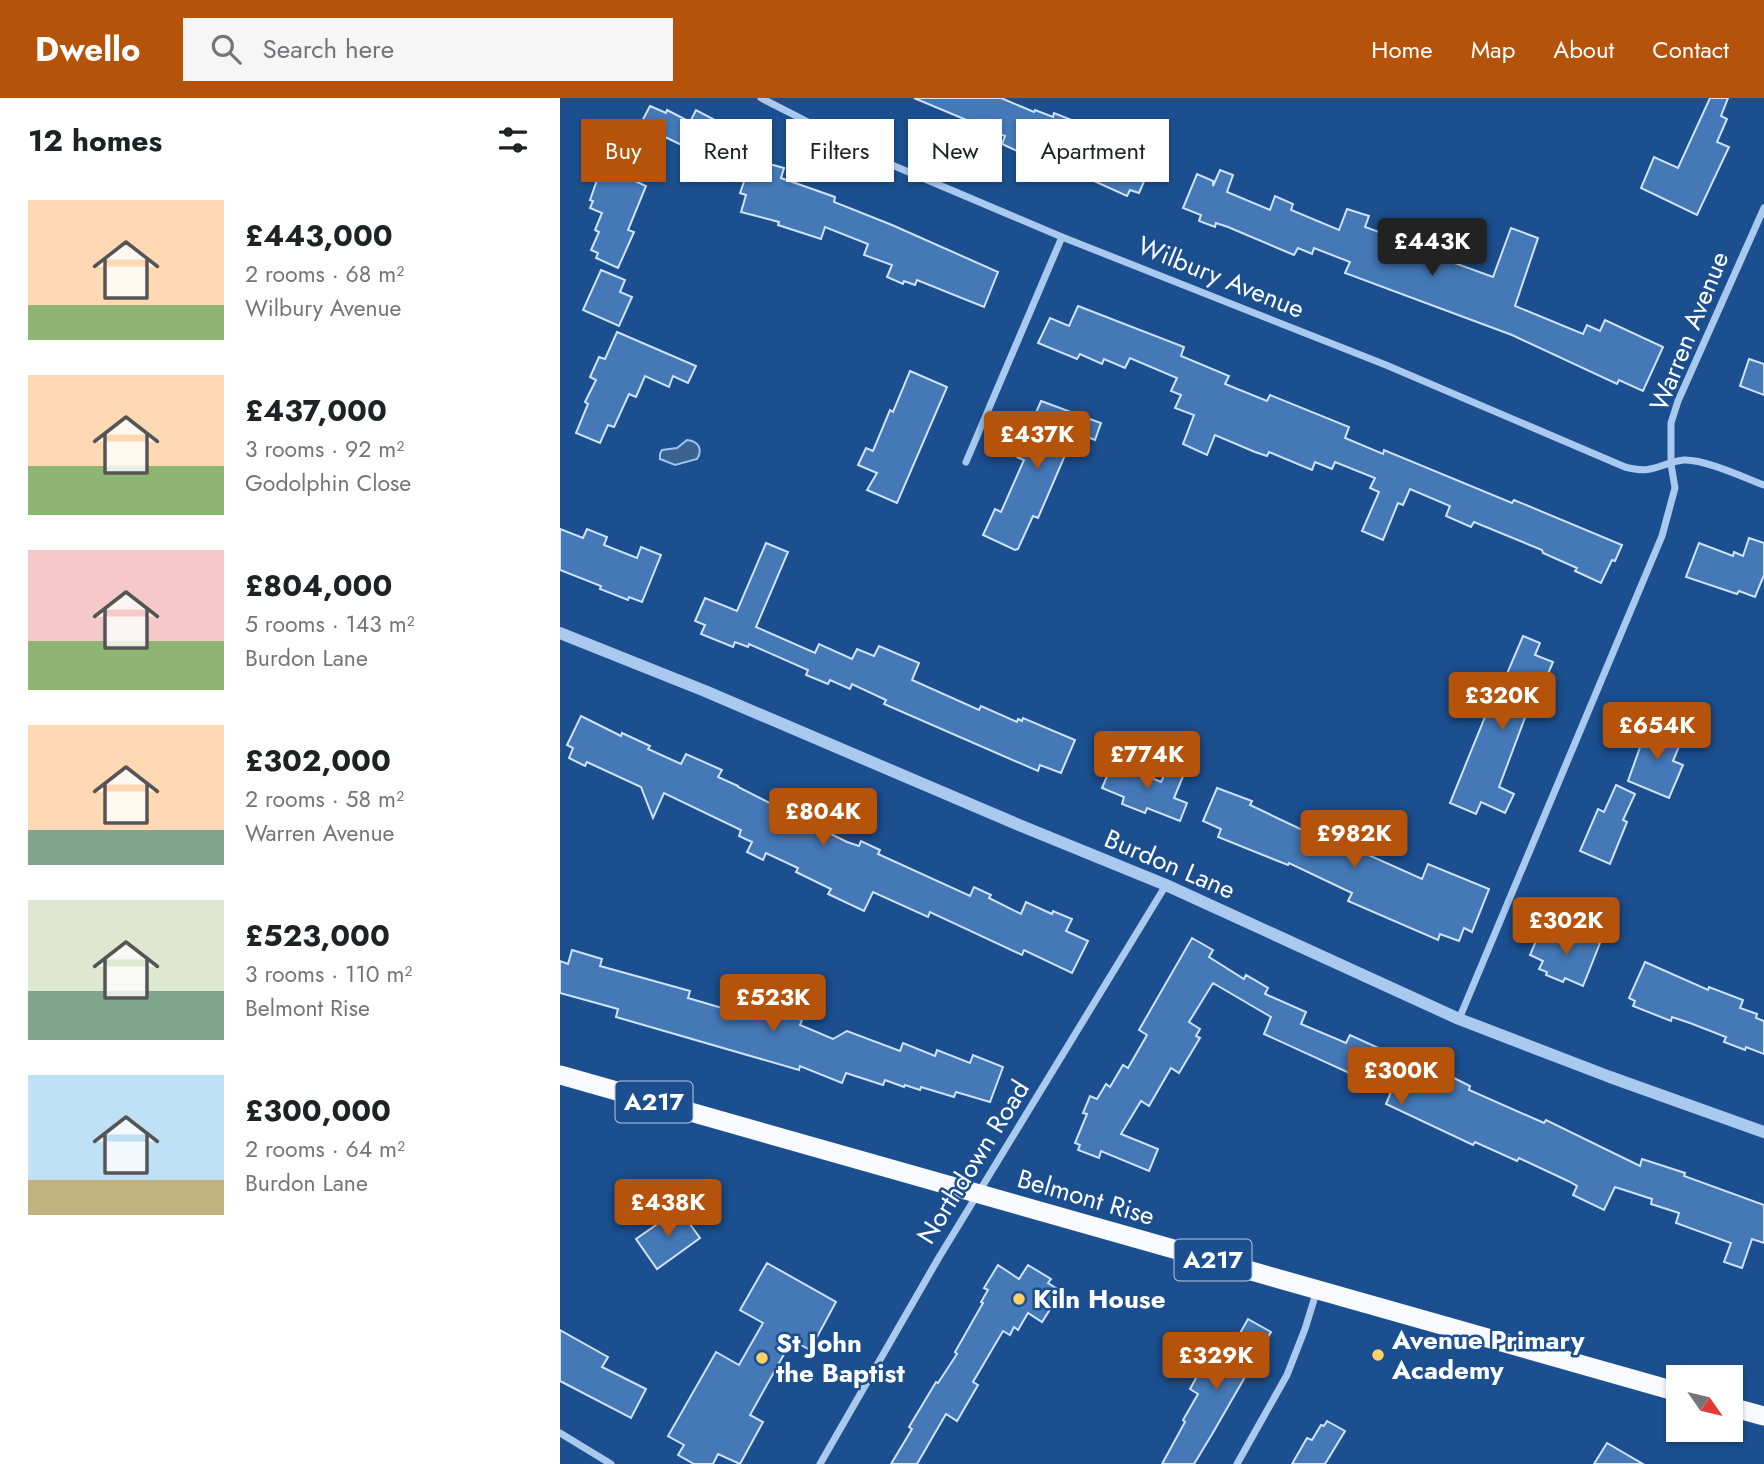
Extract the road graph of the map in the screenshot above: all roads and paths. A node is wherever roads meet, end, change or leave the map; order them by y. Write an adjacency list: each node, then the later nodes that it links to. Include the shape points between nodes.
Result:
1 (761, 98): 3 (street, Wilbury Avenue, via 892,165)
2 (1764, 208): 5 (street, Warren Avenue, via 1678,401 1671,423)
3 (1062, 237): 4 (street); 5 (street, Wilbury Avenue, via 1386,365 1625,467 1640,471)
4 (966, 462)
5 (1671, 464): 6 (street, Wilbury Avenue, via 1686,460); 9 (street, Warren Avenue, via 1675,488 1662,536)
6 (1764, 485)
7 (560, 633): 8 (street, Burdon Lane)
8 (1166, 885): 9 (street, Burdon Lane); 12 (street, Northdown Road)
9 (1460, 1019): 11 (street, Burdon Lane)
10 (560, 1075): 12 (highway, Belmont Rise / A217)
11 (1764, 1132)
12 (979, 1194): 13 (highway, Belmont Rise / A217); 19 (street, Northdown Road)
13 (1317, 1289): 14 (highway, Belmont Rise / A217); 20 (street, via 1287,1375)
14 (1666, 1389)
15 (1743, 1410): 16 (highway)
16 (1764, 1416)
17 (560, 1433): 18 (street)
18 (611, 1464)
19 (820, 1464)
20 (1237, 1464)

